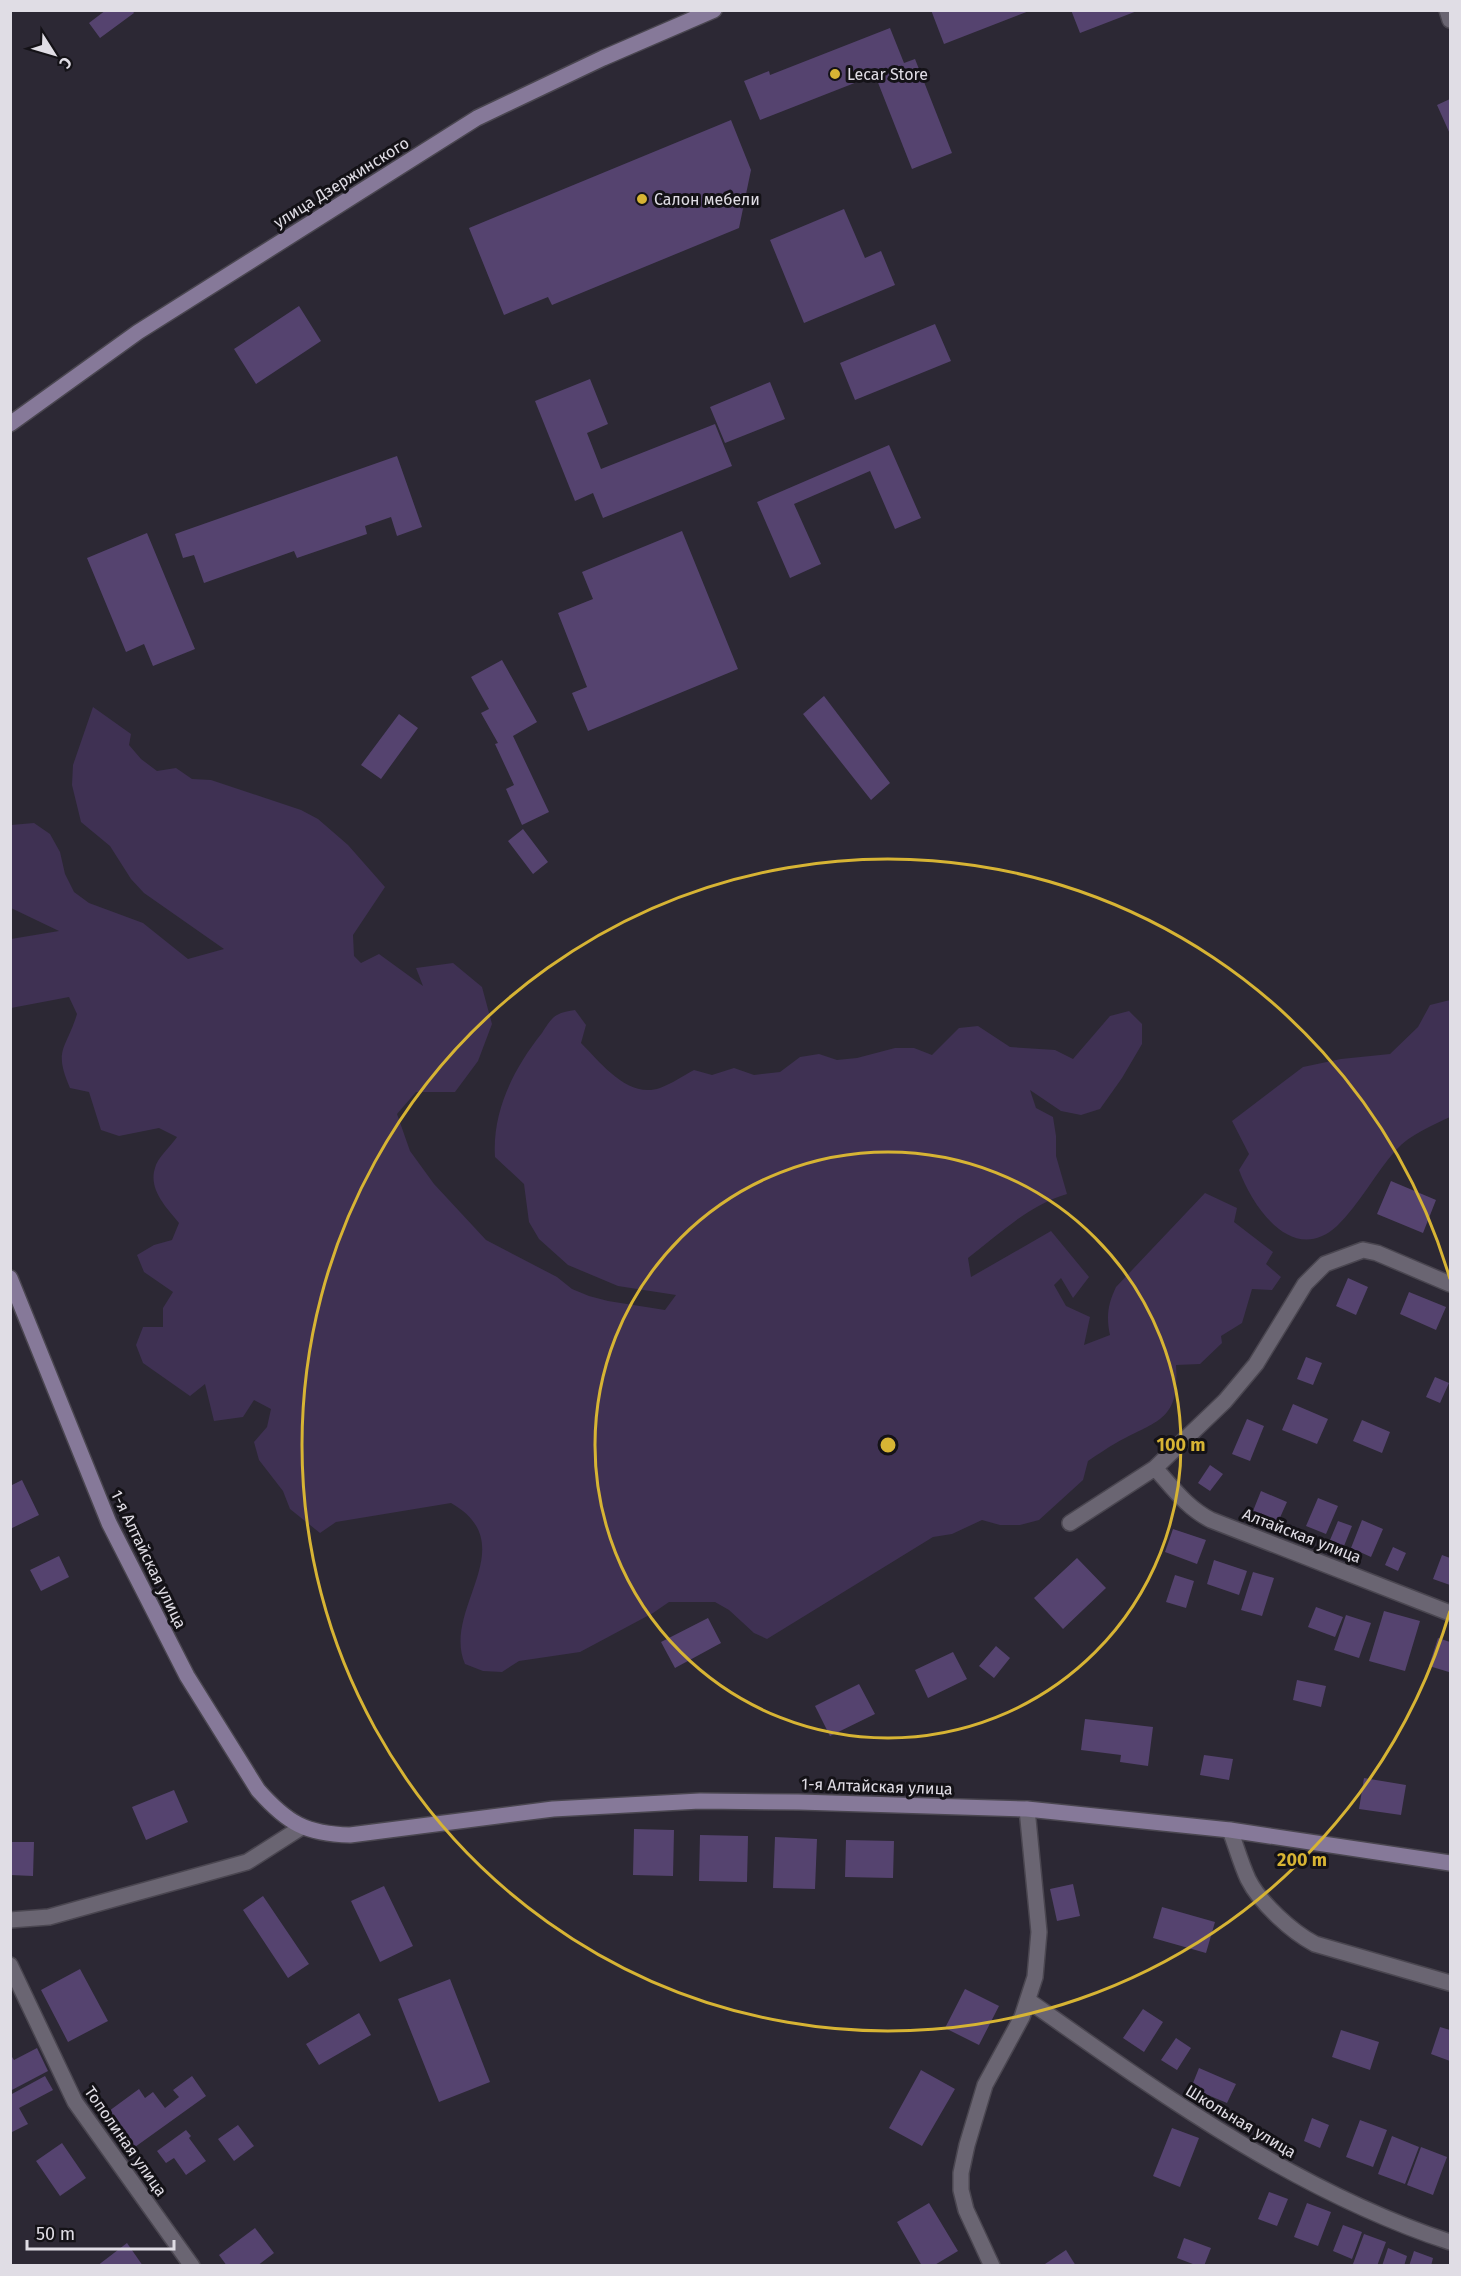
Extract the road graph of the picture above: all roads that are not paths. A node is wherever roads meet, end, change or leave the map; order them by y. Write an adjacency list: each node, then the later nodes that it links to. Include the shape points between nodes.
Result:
1 (714, 10): 4 (street, улица Дзержинского, via 477,118 138,332)
2 (1447, 10): 3 (street)
3 (1450, 20)
4 (10, 424)
5 (10, 1278): 11 (street, 1-я Алтайская улица, via 109,1523 187,1676 258,1790)
6 (1450, 1284): 7 (street, via 1363,1250 1324,1264 1313,1274 1256,1364 1225,1401)
7 (1155, 1468): 8 (street); 9 (street, Алтайская улица, via 1185,1502 1211,1520)
8 (1070, 1523)
9 (1450, 1613)
10 (1027, 1809): 11 (street, 1-я Алтайская улица, via 700,1801 553,1809 350,1835); 12 (street, 1-я Алтайская улица); 17 (street, via 1039,1932)
11 (302, 1827): 14 (street, via 247,1863 49,1917)
12 (1230, 1830): 13 (street, 1-я Алтайская улица); 16 (street, via 1248,1880 1303,1938)
13 (1450, 1863)
14 (10, 1920)
15 (10, 1965): 19 (street, Тополиная улица, via 75,2102)
16 (1450, 1983)
17 (1029, 2001): 18 (street, Школьная улица, via 1154,2090 1287,2171 1393,2222); 20 (street, via 985,2085 961,2173 966,2210)
18 (1450, 2242)
19 (192, 2265)
20 (992, 2265)

